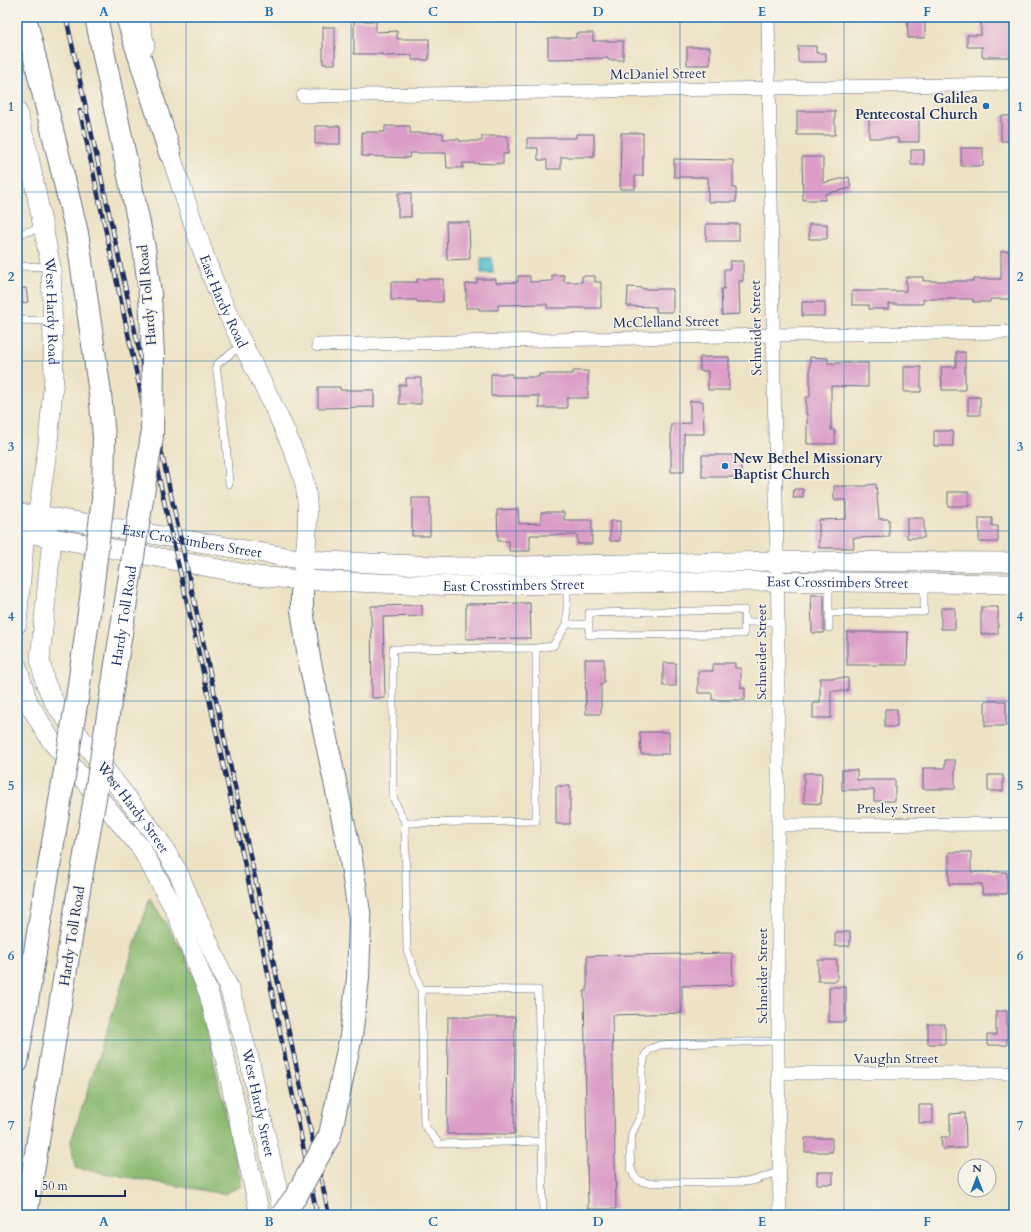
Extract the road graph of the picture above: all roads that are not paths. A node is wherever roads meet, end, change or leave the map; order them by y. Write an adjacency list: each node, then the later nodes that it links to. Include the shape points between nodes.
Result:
1 (25, 17): 51 (highway, bridge, via 77,233 104,437 103,499 77,699)
2 (96, 17): 56 (highway, Hardy Toll Road, bridge, via 144,248 150,294 153,356 152,436)
3 (127, 17): 10 (highway)
4 (139, 17): 10 (main road, East Hardy Road)
5 (768, 17): 7 (street, Schneider Street)
6 (1014, 84): 7 (street, McDaniel Street)
7 (769, 88): 8 (street, McDaniel Street); 18 (street, Schneider Street)
8 (303, 96)
9 (17, 111): 11 (main road, West Hardy Road)
10 (170, 153): 20 (main road, East Hardy Road, via 219,294)
11 (43, 228): 12 (lane); 14 (main road, West Hardy Road)
12 (17, 234)
13 (17, 266): 14 (lane)
14 (51, 268): 16 (main road, West Hardy Road)
15 (17, 320): 16 (lane)
16 (53, 321): 23 (main road, West Hardy Road, via 54,377)
17 (1014, 332): 18 (street, McClelland Street)
18 (772, 336): 19 (street, McClelland Street); 26 (street, Schneider Street)
19 (318, 346)
20 (244, 347): 21 (lane, via 234,351 216,365); 30 (main road, East Hardy Road, via 281,422 304,484 308,515)
21 (229, 484)
22 (17, 513): 23 (main road, East Crosstimbers Street)
23 (38, 515): 24 (main road); 25 (main road); 30 (main road, East Crosstimbers Street)
24 (21, 532): 25 (main road, East Crosstimbers Street); 40 (main road)
25 (52, 538): 30 (main road, East Crosstimbers Street, via 257,576); 58 (main road, West Hardy Street, via 40,659 45,682 55,704 157,837 178,872 230,991 249,1058)
26 (776, 561): 27 (main road, East Crosstimbers Street); 31 (main road, East Crosstimbers Street); 32 (street, Schneider Street)
27 (922, 561): 28 (main road, East Crosstimbers Street); 34 (main road)
28 (1014, 562)
29 (460, 568): 30 (main road, East Crosstimbers Street); 31 (main road, East Crosstimbers Street); 36 (main road)
30 (304, 570): 36 (main road, East Crosstimbers Street); 58 (highway, bridge, via 302,610 309,658 350,853 360,919 358,978 351,1036 330,1135)
31 (566, 575): 32 (main road, East Crosstimbers Street); 36 (main road, East Crosstimbers Street); 41 (lane)
32 (777, 581): 33 (main road, East Crosstimbers Street); 39 (street, Schneider Street)
33 (829, 582): 34 (main road, East Crosstimbers Street); 37 (lane)
34 (922, 583): 35 (main road, East Crosstimbers Street); 37 (lane, via 924,612)
35 (1014, 584)
36 (457, 586)
37 (829, 613): 43 (lane)
38 (744, 622): 39 (lane); 42 (lane, via 744,634 589,635); 42 (lane, via 744,610 728,610 589,613)
39 (778, 622): 48 (street, Schneider Street)
40 (17, 624)
41 (567, 624): 42 (lane); 44 (lane, via 553,646)
42 (589, 624)
43 (829, 628)
44 (536, 648): 46 (lane, via 536,821); 46 (lane, via 393,649 393,798)
45 (17, 666): 57 (main road, West Hardy Street, via 28,702 52,742 140,848 175,910 209,994 226,1058)
46 (405, 823): 49 (lane, via 407,950)
47 (1014, 824): 48 (street, Presley Street)
48 (778, 825): 50 (street, Schneider Street)
49 (421, 989): 54 (lane, via 424,1125 439,1144); 54 (lane, via 538,990)
50 (778, 1041): 52 (street, Schneider Street); 55 (lane, via 660,1045 650,1049 645,1055 642,1070 642,1113 632,1133 630,1153 634,1176 648,1184 746,1182)
51 (17, 1062)
52 (778, 1073): 53 (street, Vaughn Street); 55 (street, Schneider Street)
53 (1014, 1073)
54 (542, 1141): 59 (lane)
55 (780, 1171): 60 (street, Schneider Street)
56 (26, 1215)
57 (260, 1215)
58 (283, 1215)
59 (543, 1215)
60 (780, 1215)

